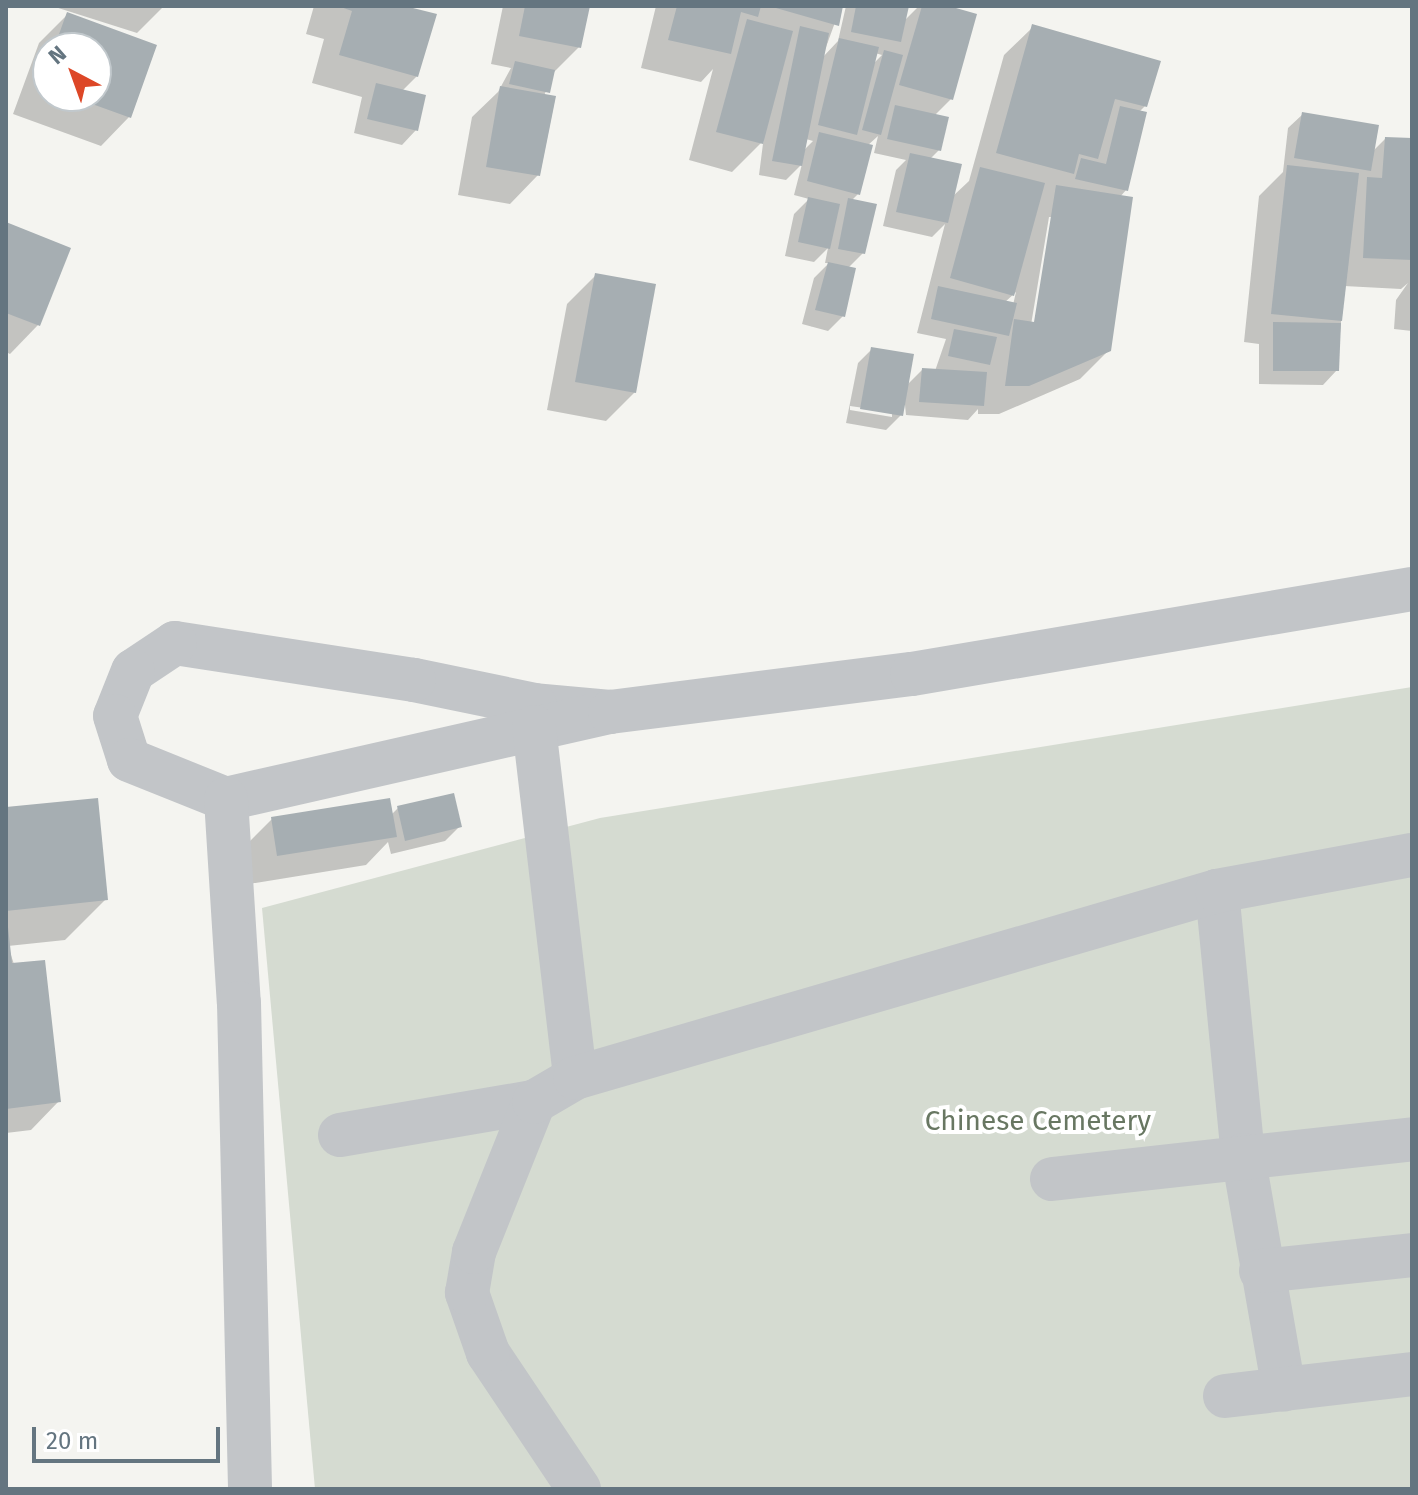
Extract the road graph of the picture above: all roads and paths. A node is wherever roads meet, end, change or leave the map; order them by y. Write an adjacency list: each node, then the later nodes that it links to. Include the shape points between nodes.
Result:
1 (1412, 589): 2 (street, via 912,674)
2 (610, 712): 3 (street); 4 (street, via 535,705 414,680 175,643 133,671 115,716 129,760)
3 (534, 727): 4 (street); 7 (street)
4 (226, 799): 18 (street, via 239,1003)
5 (1412, 855): 6 (street)
6 (1217, 891): 7 (street); 11 (street)
7 (575, 1078): 8 (street)
8 (534, 1102): 9 (street); 19 (street, via 474,1252 467,1293 488,1353)
9 (340, 1135)
10 (1412, 1139): 11 (street)
11 (1243, 1155): 12 (street); 14 (street)
12 (1052, 1179)
13 (1412, 1255): 14 (street)
14 (1261, 1271): 16 (street)
15 (1412, 1374): 16 (street)
16 (1284, 1389): 17 (street)
17 (1225, 1396)
18 (250, 1489)
19 (579, 1489)

